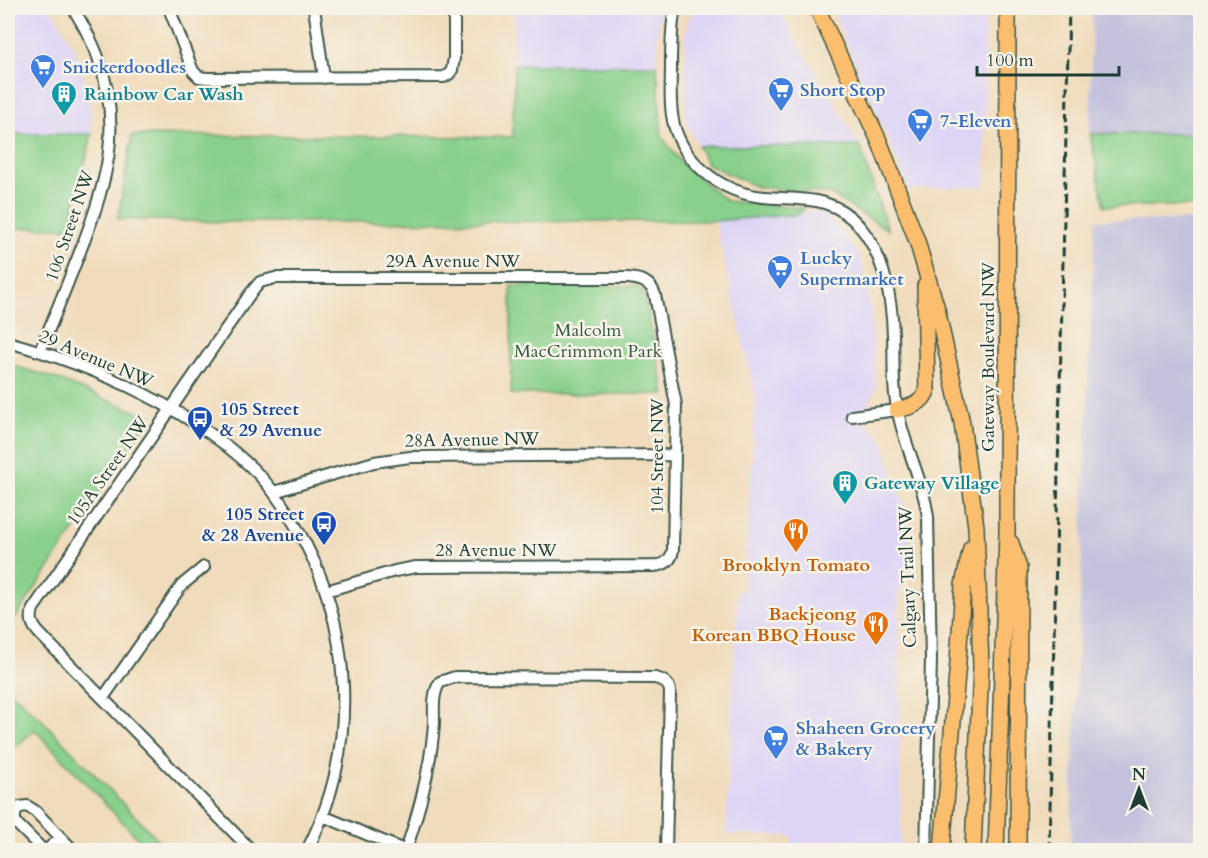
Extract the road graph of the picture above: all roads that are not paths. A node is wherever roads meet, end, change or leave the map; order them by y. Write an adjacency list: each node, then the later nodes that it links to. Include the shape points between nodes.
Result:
1 (74, 8): 13 (street, 106 Street NW, via 103,71 110,114 110,153 96,211)
2 (169, 8): 8 (street, via 197,75)
3 (314, 8): 8 (street)
4 (454, 8): 8 (street, via 454,58 449,74 430,78)
5 (675, 8): 15 (street, Calgary Trail NW, via 671,103 682,145 699,167 729,187 757,196 812,199 840,210 861,228 876,255 889,298)
6 (817, 8): 9 (highway, via 880,143)
7 (1008, 8): 20 (highway, Gateway Boulevard NW)
8 (324, 78)
9 (924, 265): 15 (highway, via 927,391 920,402); 19 (highway, via 962,423)
10 (260, 282): 11 (street, 29A Avenue NW, via 275,278 635,278); 14 (street, 105A Street NW)
11 (647, 282): 17 (street, 104 Street NW, via 655,295 676,405)
12 (8, 342): 13 (street, 29 Avenue NW)
13 (40, 351): 14 (street, 29 Avenue NW)
14 (171, 410): 18 (street, 29 Avenue NW, via 229,449); 24 (street, 105A Street NW, via 33,609 32,621 38,632)
15 (897, 410): 16 (street); 33 (street, Calgary Trail NW, via 928,517 931,668)
16 (852, 416)
17 (675, 455): 18 (street, 28A Avenue NW, via 410,457 366,464); 21 (street, 104 Street NW, via 673,549)
18 (274, 492): 23 (street, 29 Avenue NW, via 305,542)
19 (976, 527): 34 (highway, via 963,585); 35 (highway, via 981,666)
20 (1007, 533): 36 (highway, Gateway Boulevard NW); 37 (highway, via 1019,568)
21 (669, 561): 23 (street, 28 Avenue NW, via 654,566 416,567)
22 (204, 567): 24 (street, via 182,585)
23 (326, 591): 25 (street, 29 Avenue NW, via 339,646 343,693 341,743)
24 (103, 698): 29 (street)
25 (323, 816): 30 (street, 29 Avenue NW); 31 (street)
26 (60, 838): 27 (street); 27 (street, via 31,808 20,807 15,822); 28 (street)
27 (45, 850)
28 (73, 850)
29 (251, 850)
30 (307, 850)
31 (405, 850): 32 (street, via 425,788 435,694 440,682 454,677 655,678 666,683 670,693)
32 (666, 850)
33 (926, 850)
34 (942, 850)
35 (973, 850)
36 (996, 850)
37 (1018, 850)

